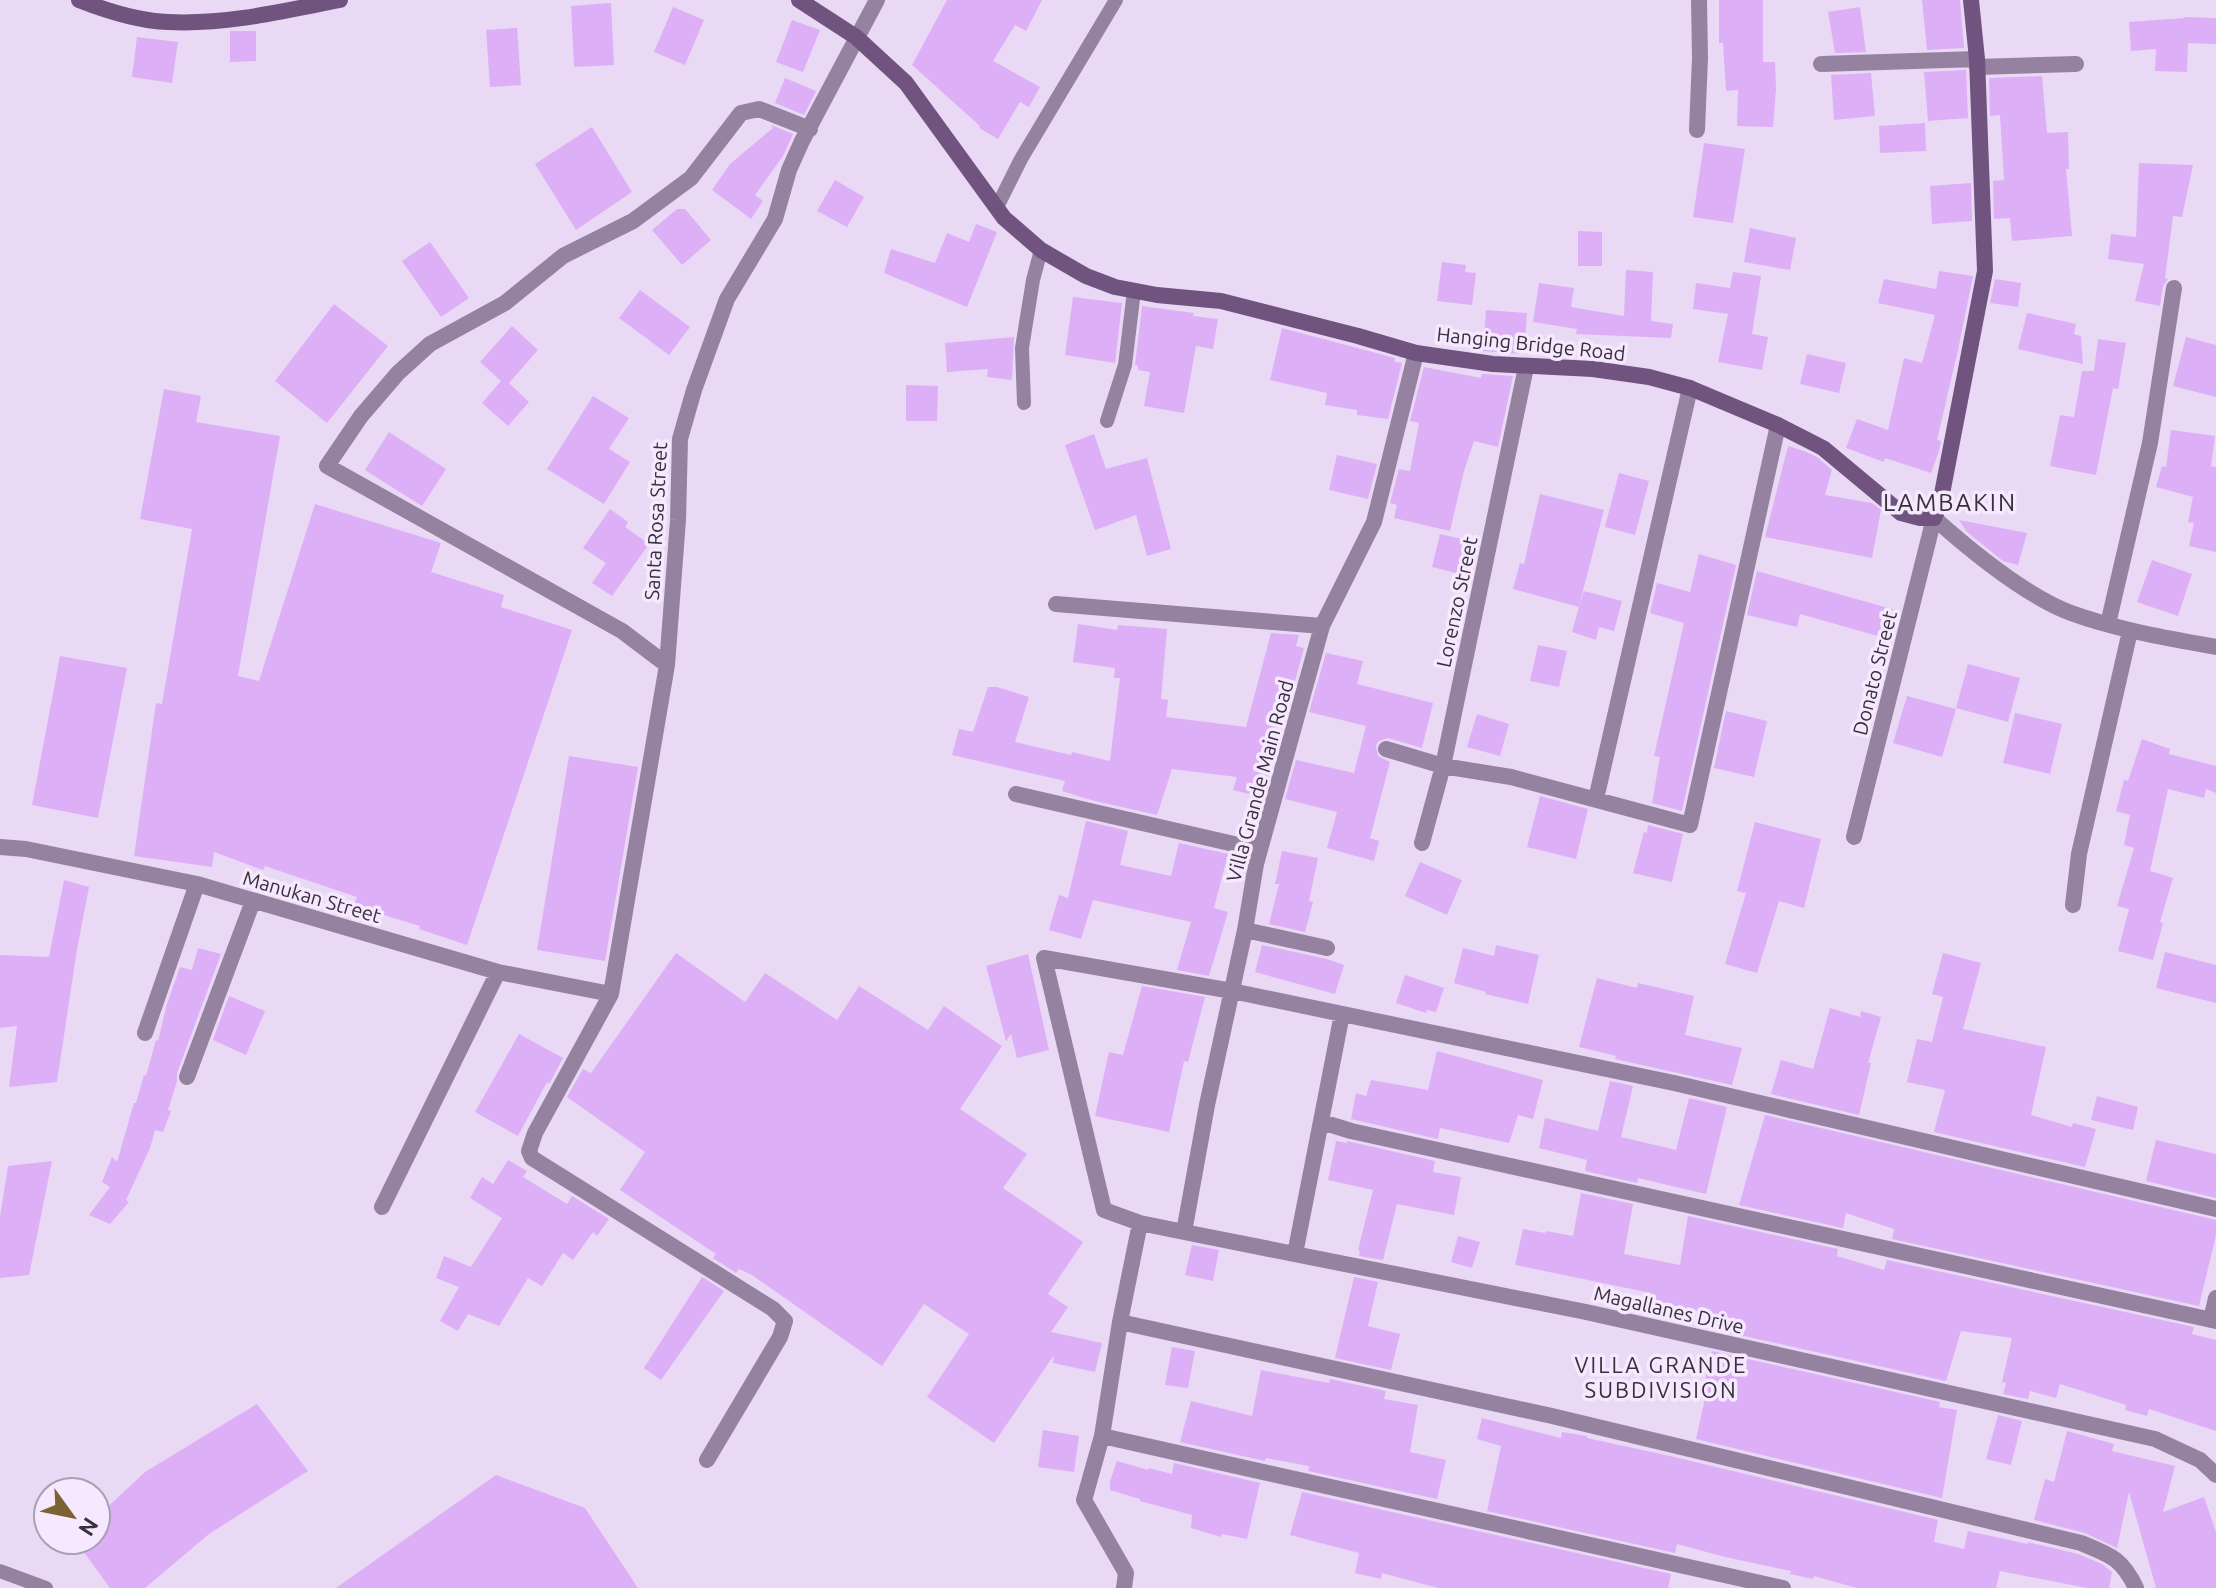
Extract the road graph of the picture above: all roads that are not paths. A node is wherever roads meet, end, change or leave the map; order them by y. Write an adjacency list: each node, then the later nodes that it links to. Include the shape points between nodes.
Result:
1 (79, 0): 2 (street, via 114,13 166,22 256,17)
2 (340, 0)
3 (799, 0): 8 (street, Hanging Bridge Road)
4 (877, 0): 8 (street, Santa Rosa Street)
5 (1116, 0): 14 (lane)
6 (1699, 0): 13 (street)
7 (1971, 0): 9 (street)
8 (856, 37): 12 (street, Santa Rosa Street); 14 (street, Hanging Bridge Road, via 906,83)
9 (1977, 63): 10 (street); 11 (street); 24 (street, via 1985,271 1946,482)
10 (1821, 64)
11 (2076, 64)
12 (810, 129): 30 (street, Santa Rosa Street, via 789,170 775,219 727,299 680,439); 30 (street, via 759,109 741,113 691,178 656,204 563,256 505,303 430,344 370,405 327,466 622,631)
13 (1697, 130)
14 (997, 207): 15 (street, Hanging Bridge Road)
15 (1041, 250): 17 (street, Hanging Bridge Road, via 1086,276); 21 (lane, via 1022,348)
16 (2174, 288): 26 (street, via 2150,443)
17 (1134, 291): 18 (street, Hanging Bridge Road, via 1221,301); 22 (lane, via 1125,365)
18 (1416, 353): 19 (street, Hanging Bridge Road); 27 (street, Villa Grande Main Road, via 1374,522)
19 (1526, 367): 20 (street, Hanging Bridge Road, via 1593,369); 32 (street, Lorenzo Street)
20 (1690, 388): 23 (street, Hanging Bridge Road); 34 (street)
21 (1024, 403)
22 (1107, 421)
23 (1778, 425): 24 (street, Hanging Bridge Road, via 1823,448 1901,513); 34 (street, via 1690,825)
24 (1934, 518): 26 (street, Hanging Bridge Road, via 1971,551 2041,598); 35 (street, Donato Street)
25 (1056, 604): 27 (street)
26 (2108, 624): 28 (street, Hanging Bridge Road)
27 (1322, 626): 38 (street, Villa Grande Main Road)
28 (2130, 631): 29 (street, Hanging Bridge Road); 41 (street, via 2079,854)
29 (2216, 647)
30 (667, 665): 46 (street, Santa Rosa Street)
31 (1386, 749): 32 (street)
32 (1443, 766): 34 (street); 36 (street, Lorenzo Street)
33 (1016, 794): 38 (street)
34 (1596, 799)
35 (1854, 837)
36 (1422, 843)
37 (0, 847): 39 (street, Manukan Street)
38 (1260, 850): 42 (street, Villa Grande Main Road)
39 (197, 884): 40 (street, Manukan Street); 48 (street)
40 (253, 901): 44 (street, Manukan Street); 49 (street)
41 (2073, 905)
42 (1245, 930): 43 (street); 45 (street, Villa Grande Main Road)
43 (1327, 948)
44 (498, 972): 46 (street, Manukan Street); 51 (street)
45 (1232, 991): 47 (street); 53 (street, Magallanes Drive, via 1044,958 1104,1210); 54 (street, Villa Grande Main Road)
46 (611, 994): 60 (street, Santa Rosa Street, via 529,1151 532,1158 785,1321)
47 (1342, 1014): 50 (street); 52 (street, via 1674,1083)
48 (145, 1033)
49 (187, 1077)
50 (1322, 1122): 55 (street); 57 (street)
51 (382, 1207)
52 (2216, 1209)
53 (1140, 1223): 54 (street, Magallanes Drive); 58 (street)
54 (1184, 1232): 55 (street, Magallanes Drive)
55 (1295, 1254): 61 (street, Magallanes Drive, via 1586,1312 2155,1439 2200,1460)
56 (2216, 1298): 57 (street)
57 (2214, 1321)
58 (1120, 1322): 59 (street); 66 (street, via 1552,1416 2081,1543 2118,1559)
59 (1102, 1436): 64 (street, via 1084,1500 1126,1573); 65 (street)
60 (707, 1460)
61 (2216, 1475)
62 (0, 1571): 63 (lane)
63 (46, 1588)
64 (1124, 1588)
65 (1783, 1588)
66 (2136, 1588)

